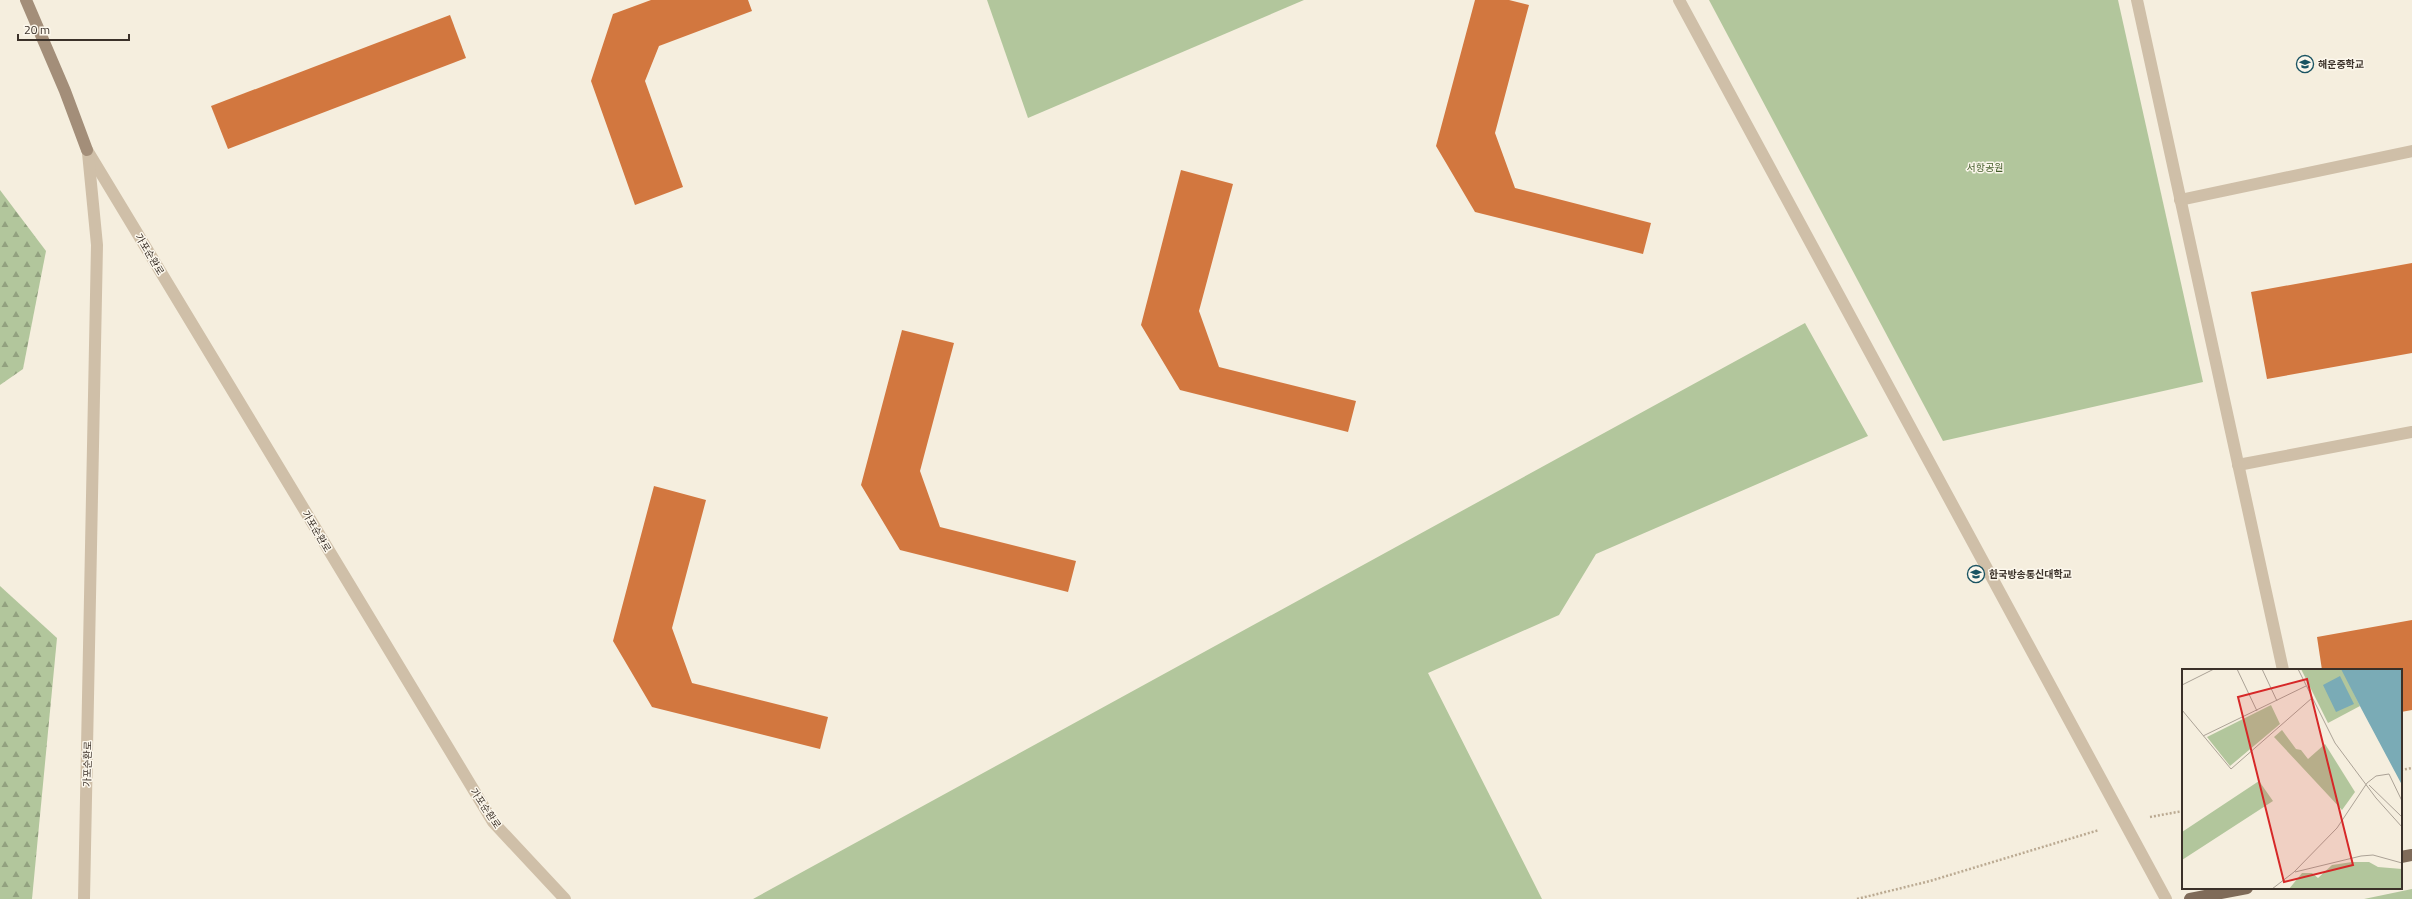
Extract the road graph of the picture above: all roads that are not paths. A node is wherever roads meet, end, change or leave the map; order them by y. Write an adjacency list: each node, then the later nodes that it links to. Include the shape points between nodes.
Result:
1 (26, 0): 4 (street, 가포순환로)
2 (1680, 0): 15 (street)
3 (2137, 0): 6 (street)
4 (87, 150): 13 (street, 가포순환로, via 97,245); 14 (street, 가포순환로, via 493,822)
5 (2412, 151): 6 (street)
6 (2180, 200): 8 (street)
7 (2412, 432): 8 (street)
8 (2238, 465): 9 (street)
9 (2283, 669)
10 (2412, 855): 11 (main road)
11 (2402, 857)
12 (2242, 889): 16 (main road)
13 (84, 899)
14 (565, 899)
15 (2166, 899)
16 (2190, 899)

